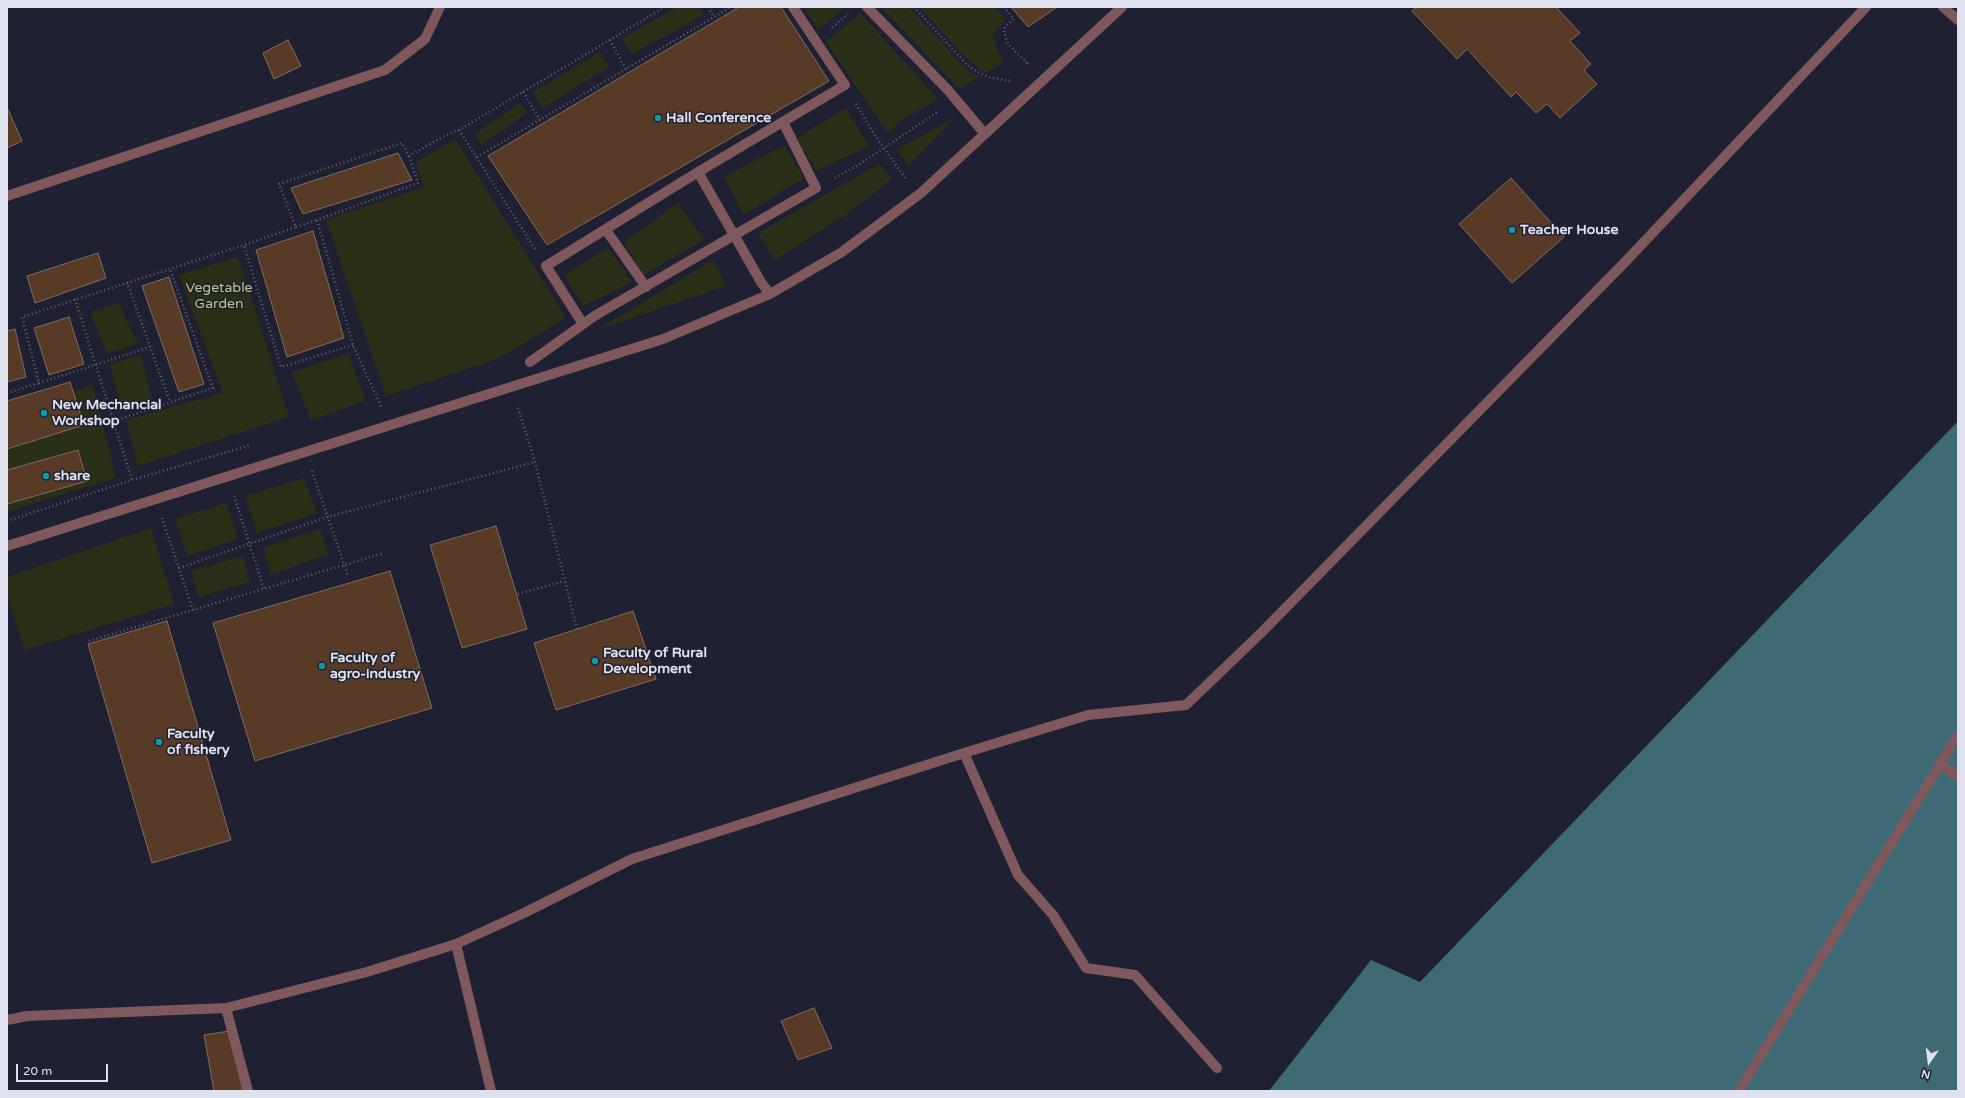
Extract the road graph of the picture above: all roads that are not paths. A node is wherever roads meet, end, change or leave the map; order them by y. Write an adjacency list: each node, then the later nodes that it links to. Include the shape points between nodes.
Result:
1 (440, 7): 11 (street, via 425,39 385,70)
2 (793, 7): 8 (street, via 845,85)
3 (867, 7): 9 (street)
4 (1122, 7): 9 (street)
5 (1866, 7): 20 (street, via 1626,261 1267,627 1186,705 1088,715)
6 (1943, 7): 7 (street)
7 (1958, 20)
8 (783, 122): 10 (street); 13 (street, via 816,188)
9 (985, 134): 15 (street, via 921,193 842,252)
10 (698, 172): 12 (street); 13 (street)
11 (7, 196)
12 (606, 230): 14 (street); 16 (street, via 546,266)
13 (734, 236): 14 (street); 15 (street)
14 (646, 287): 16 (street)
15 (770, 294): 18 (street, via 663,339)
16 (583, 324): 17 (street)
17 (530, 362)
18 (7, 546)
19 (1958, 735): 21 (street)
20 (964, 752): 23 (street, via 632,859); 26 (street, via 1018,875 1053,915 1086,968 1135,975)
21 (1940, 765): 22 (street); 29 (street)
22 (1958, 776)
23 (456, 944): 24 (street, via 367,972); 28 (street)
24 (226, 1008): 25 (street, via 27,1016); 27 (street)
25 (7, 1020)
26 (1217, 1068)
27 (248, 1091)
28 (491, 1091)
29 (1739, 1091)

